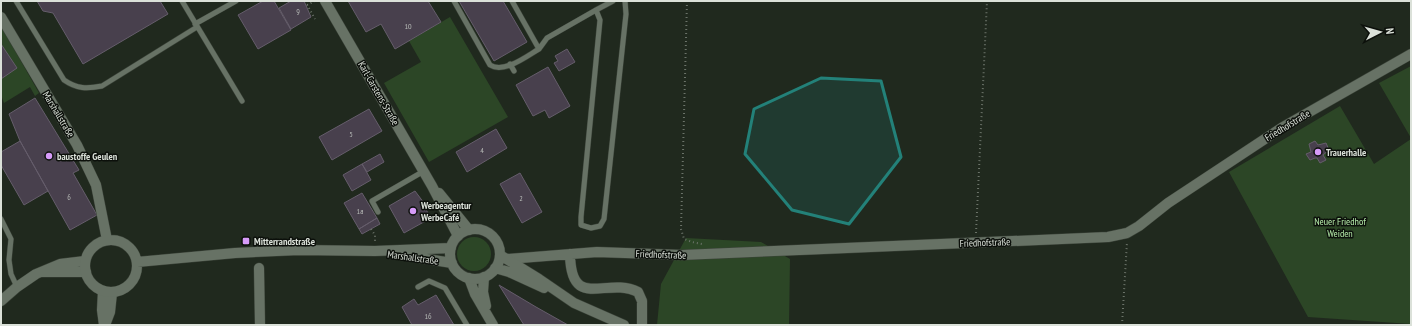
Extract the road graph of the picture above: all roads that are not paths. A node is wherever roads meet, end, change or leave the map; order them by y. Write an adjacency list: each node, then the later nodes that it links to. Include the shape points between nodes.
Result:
1 (16, 1): 11 (lane, via 64,80 87,89 102,86)
2 (182, 1): 11 (lane)
3 (236, 1): 11 (lane)
4 (325, 1): 17 (street, Karl-Carstens-Straße)
5 (454, 1): 14 (lane, via 490,65 497,68)
6 (512, 1): 12 (lane)
7 (613, 1): 9 (lane)
8 (625, 1): 9 (lane, via 626,14 604,219 600,226 591,228 581,225 581,217 600,20)
9 (596, 10): 12 (lane, via 547,38)
10 (1, 17): 23 (street, Marshallstraße, via 77,145 96,185)
11 (196, 26): 16 (lane)
12 (539, 49): 14 (lane)
13 (1411, 54): 26 (street, Friedhofstraße, via 1283,127 1127,233 1108,237 682,255 597,252)
14 (510, 64): 15 (lane)
15 (514, 71)
16 (242, 101)
17 (424, 171): 18 (street, Karl-Carstens-Straße); 19 (lane, via 372,202)
18 (432, 186): 21 (street, Karl-Carstens-Straße); 22 (street, Karl-Carstens-Straße)
19 (378, 212)
20 (1, 219): 37 (lane, via 11,239 11,274)
21 (469, 230): 22 (street); 27 (street, via 484,231 491,235)
22 (458, 236): 24 (street)
23 (108, 240): 28 (street, via 93,247); 29 (street, via 123,243 134,254)
24 (451, 248): 25 (street, Marshallstraße); 30 (street)
25 (375, 251): 29 (street, Marshallstraße, via 299,250); 30 (street, Marshallstraße)
26 (570, 254): 27 (street, Friedhofstraße); 47 (street, via 571,272 577,284 585,288 629,288 638,292 642,301)
27 (503, 257): 32 (street); 40 (street)
28 (85, 261): 33 (street, via 60,264); 34 (street)
29 (137, 262): 39 (street, via 134,279 128,286 121,291)
30 (452, 263): 36 (street, via 458,273)
31 (259, 268): 44 (street)
32 (496, 268): 35 (street); 40 (street)
33 (42, 272): 34 (street); 37 (street)
34 (86, 272): 39 (street, via 95,287)
35 (484, 277): 36 (street); 42 (street, via 483,292)
36 (469, 278): 42 (street)
37 (17, 287): 41 (street)
38 (418, 287): 45 (lane, via 429,280 446,288)
39 (108, 292): 43 (street, via 102,310)
40 (556, 292): 46 (street, via 574,303)
41 (1, 301)
42 (490, 320)
43 (105, 325)
44 (260, 325)
45 (467, 325)
46 (624, 325)
47 (642, 325)

